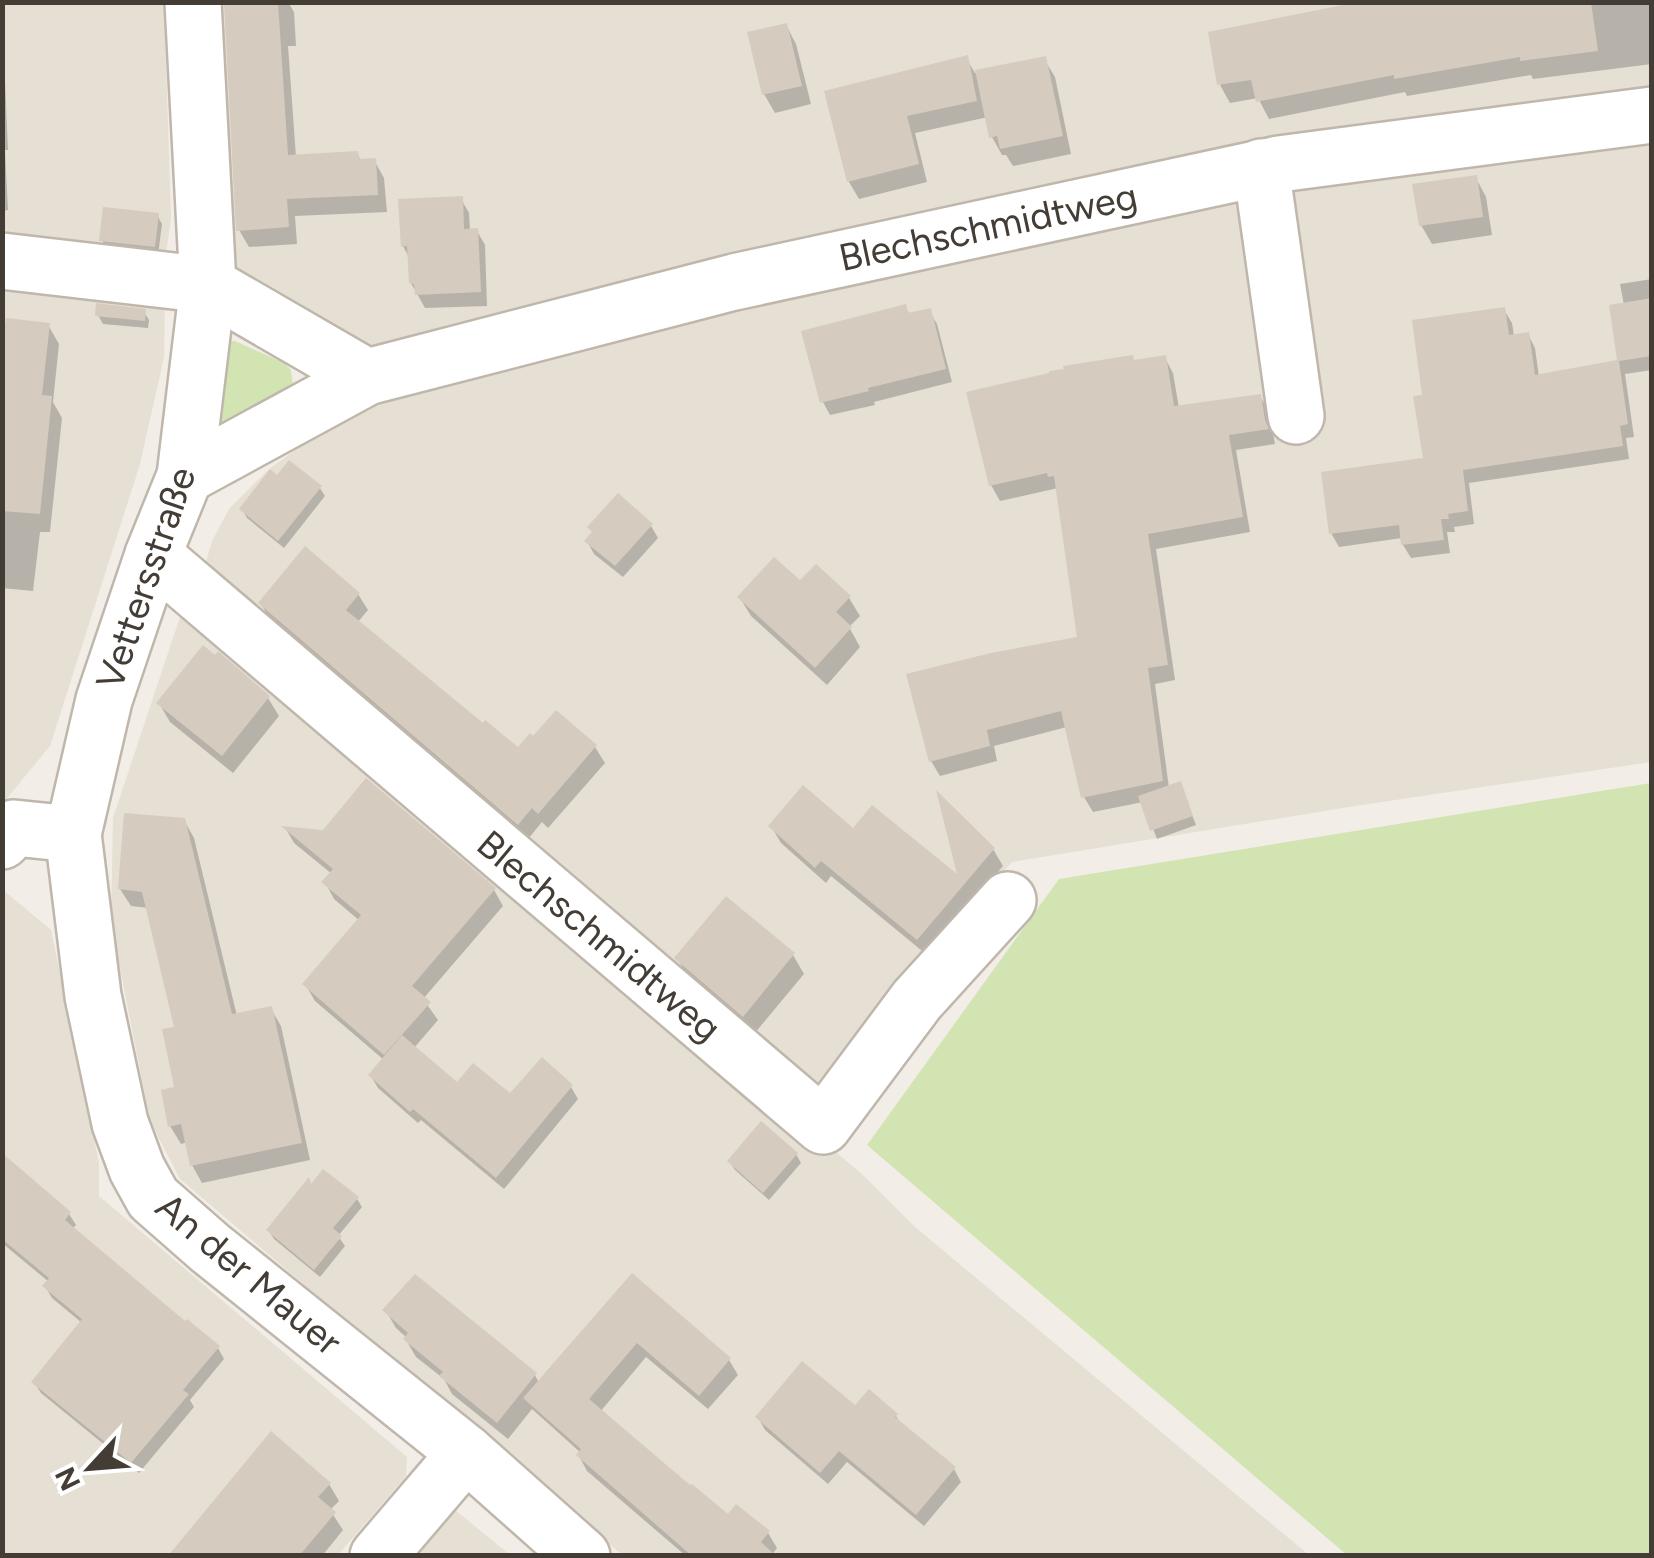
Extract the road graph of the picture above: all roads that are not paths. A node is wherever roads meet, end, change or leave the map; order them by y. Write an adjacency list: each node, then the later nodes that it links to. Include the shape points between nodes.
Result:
1 (193, 2): 5 (street, Vettersstraße)
2 (1652, 114): 3 (street, Blechschmidtweg)
3 (1261, 168): 6 (street, Blechschmidtweg, via 734,282); 7 (street)
4 (2, 261): 5 (street)
5 (208, 285): 6 (street); 8 (street, Vettersstraße)
6 (367, 377): 8 (street, Blechschmidtweg)
7 (1296, 416)
8 (186, 476): 9 (street, Vettersstraße)
9 (153, 555): 10 (street, Vettersstraße, via 104,700); 12 (street, Blechschmidtweg, via 822,1126 918,1000)
10 (73, 834): 11 (street, via 14,828); 13 (street, An der Mauer, via 94,996 120,1123 153,1198)
11 (2, 841)
12 (1008, 900)
13 (466, 1452): 14 (street); 15 (street, An der Mauer)
14 (378, 1556)
15 (582, 1556)

